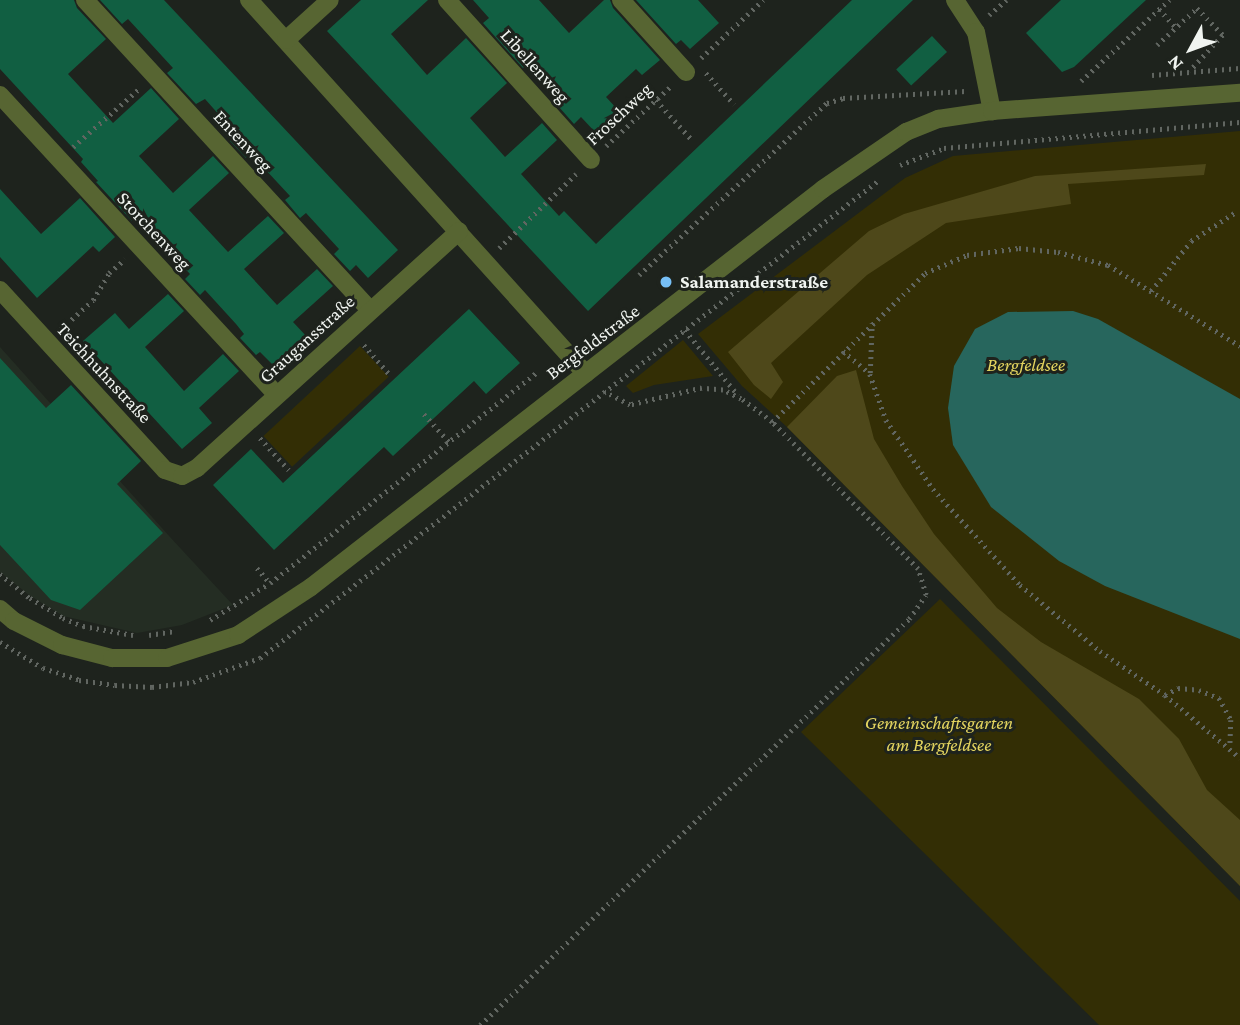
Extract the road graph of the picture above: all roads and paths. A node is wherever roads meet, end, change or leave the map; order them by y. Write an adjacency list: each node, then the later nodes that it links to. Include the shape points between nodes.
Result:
1 (85, 0): 17 (street, Entenweg)
2 (249, 0): 13 (street)
3 (330, 0): 13 (street)
4 (447, 0): 27 (street, Libellenweg)
5 (621, 0): 15 (street)
6 (763, 0): 15 (path, Froschweg)
7 (955, 0): 23 (street, via 976,32)
8 (1006, 0): 11 (path)
9 (1169, 0): 10 (path)
10 (1159, 9): 12 (path); 18 (path)
11 (983, 20)
12 (1176, 27): 14 (path); 16 (path, via 1197,8 1223,35)
13 (286, 40): 31 (street)
14 (1157, 46)
15 (692, 67): 21 (path, Froschweg); 22 (path)
16 (1189, 72)
17 (154, 76): 26 (path); 36 (street, Entenweg)
18 (1081, 82)
19 (1240, 93): 23 (street, Bergfeldstraße)
20 (0, 95): 26 (street, Storchenweg)
21 (656, 100): 25 (path); 27 (path, Froschweg)
22 (734, 104)
23 (992, 111): 44 (street, Bergfeldstraße, via 938,119 891,141 822,189)
24 (1240, 122): 28 (path, via 944,148)
25 (694, 141)
26 (59, 159): 32 (street, Storchenweg)
27 (591, 160): 33 (path, Froschweg)
28 (896, 166)
29 (886, 174): 38 (path)
30 (1236, 212): 35 (path, via 1191,241)
31 (459, 231): 36 (street, Graugansstraße); 44 (street)
32 (140, 247): 39 (path, via 109,274 93,300); 48 (street, Storchenweg)
33 (496, 251)
34 (0, 290): 39 (street, Teichhuhnstraße)
35 (1151, 291): 37 (path, via 1108,265 1019,248 967,254 925,273); 41 (path)
36 (370, 310): 48 (street, Graugansstraße)
37 (872, 322): 42 (path); 45 (path)
38 (685, 330): 47 (path); 49 (path)
39 (47, 341): 55 (street, Teichhuhnstraße, via 165,470)
40 (359, 341): 46 (path)
41 (1240, 346)
42 (843, 351): 45 (path); 51 (path)
43 (537, 372): 53 (path)
44 (586, 374): 47 (path); 59 (street, Bergfeldstraße, via 311,587 238,635 167,658 112,658 62,645)
45 (870, 374): 63 (path, via 886,420 933,489 975,539 1100,652)
46 (391, 376)
47 (605, 393): 49 (path, via 630,405 702,388 723,390); 62 (path, via 281,643 229,671 193,682 115,685 43,668)
48 (277, 395): 55 (street, Graugansstraße, via 197,468)
49 (741, 399): 51 (path)
50 (424, 414): 53 (path)
51 (772, 422): 66 (path, via 918,569 926,595 909,619)
52 (257, 435): 54 (path)
53 (450, 443): 58 (path)
54 (289, 470)
55 (182, 476)
56 (257, 568): 58 (path)
57 (0, 574): 61 (path, via 30,598 83,626 140,636)
58 (270, 583): 60 (path)
59 (0, 609)
60 (198, 625)
61 (177, 631)
62 (0, 642)
63 (1165, 695): 64 (path); 64 (path, via 1178,688 1219,698 1231,720)
64 (1230, 747): 65 (path)
65 (1240, 758)
66 (480, 1025)

